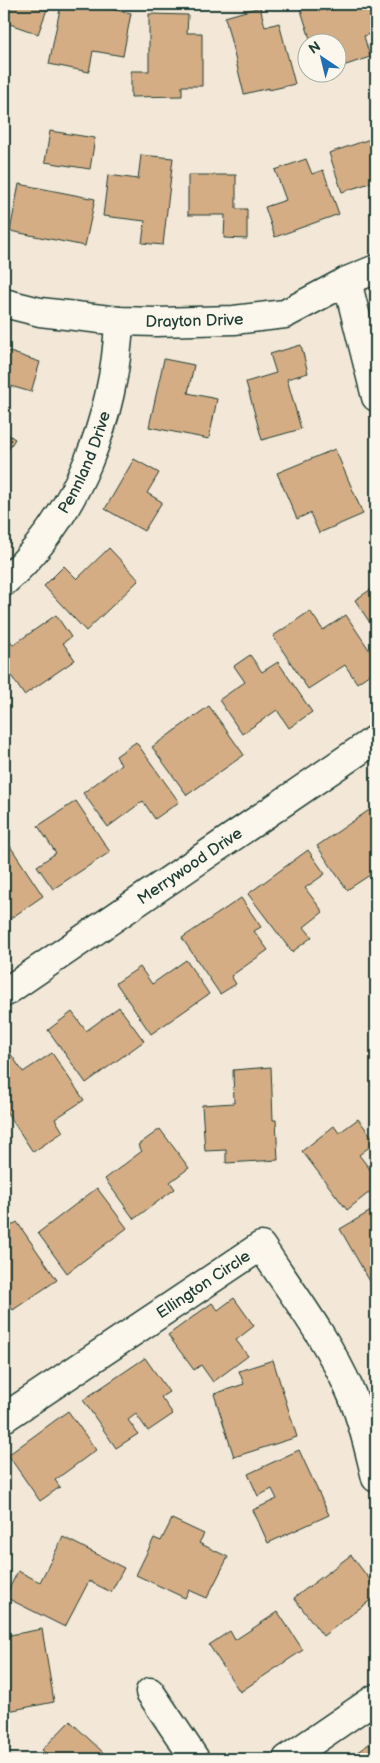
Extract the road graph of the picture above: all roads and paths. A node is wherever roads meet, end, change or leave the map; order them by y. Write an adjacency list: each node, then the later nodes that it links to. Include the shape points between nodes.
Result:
1 (376, 269): 2 (street, Drayton Drive)
2 (347, 282): 4 (street, Drayton Drive, via 285,314 234,320); 5 (street)
3 (4, 303): 4 (street, Drayton Drive, via 40,312)
4 (118, 321): 6 (street, Pennland Drive, via 112,385 97,442 73,494 41,543)
5 (376, 396)
6 (4, 582)
7 (376, 740): 8 (street, Merrywood Drive)
8 (4, 993)
9 (4, 1418): 10 (street, Ellington Circle, via 261,1246 332,1353 352,1394)
10 (376, 1478)
11 (150, 1692): 13 (street)
12 (376, 1698): 14 (street)
13 (195, 1759)
14 (287, 1759)

